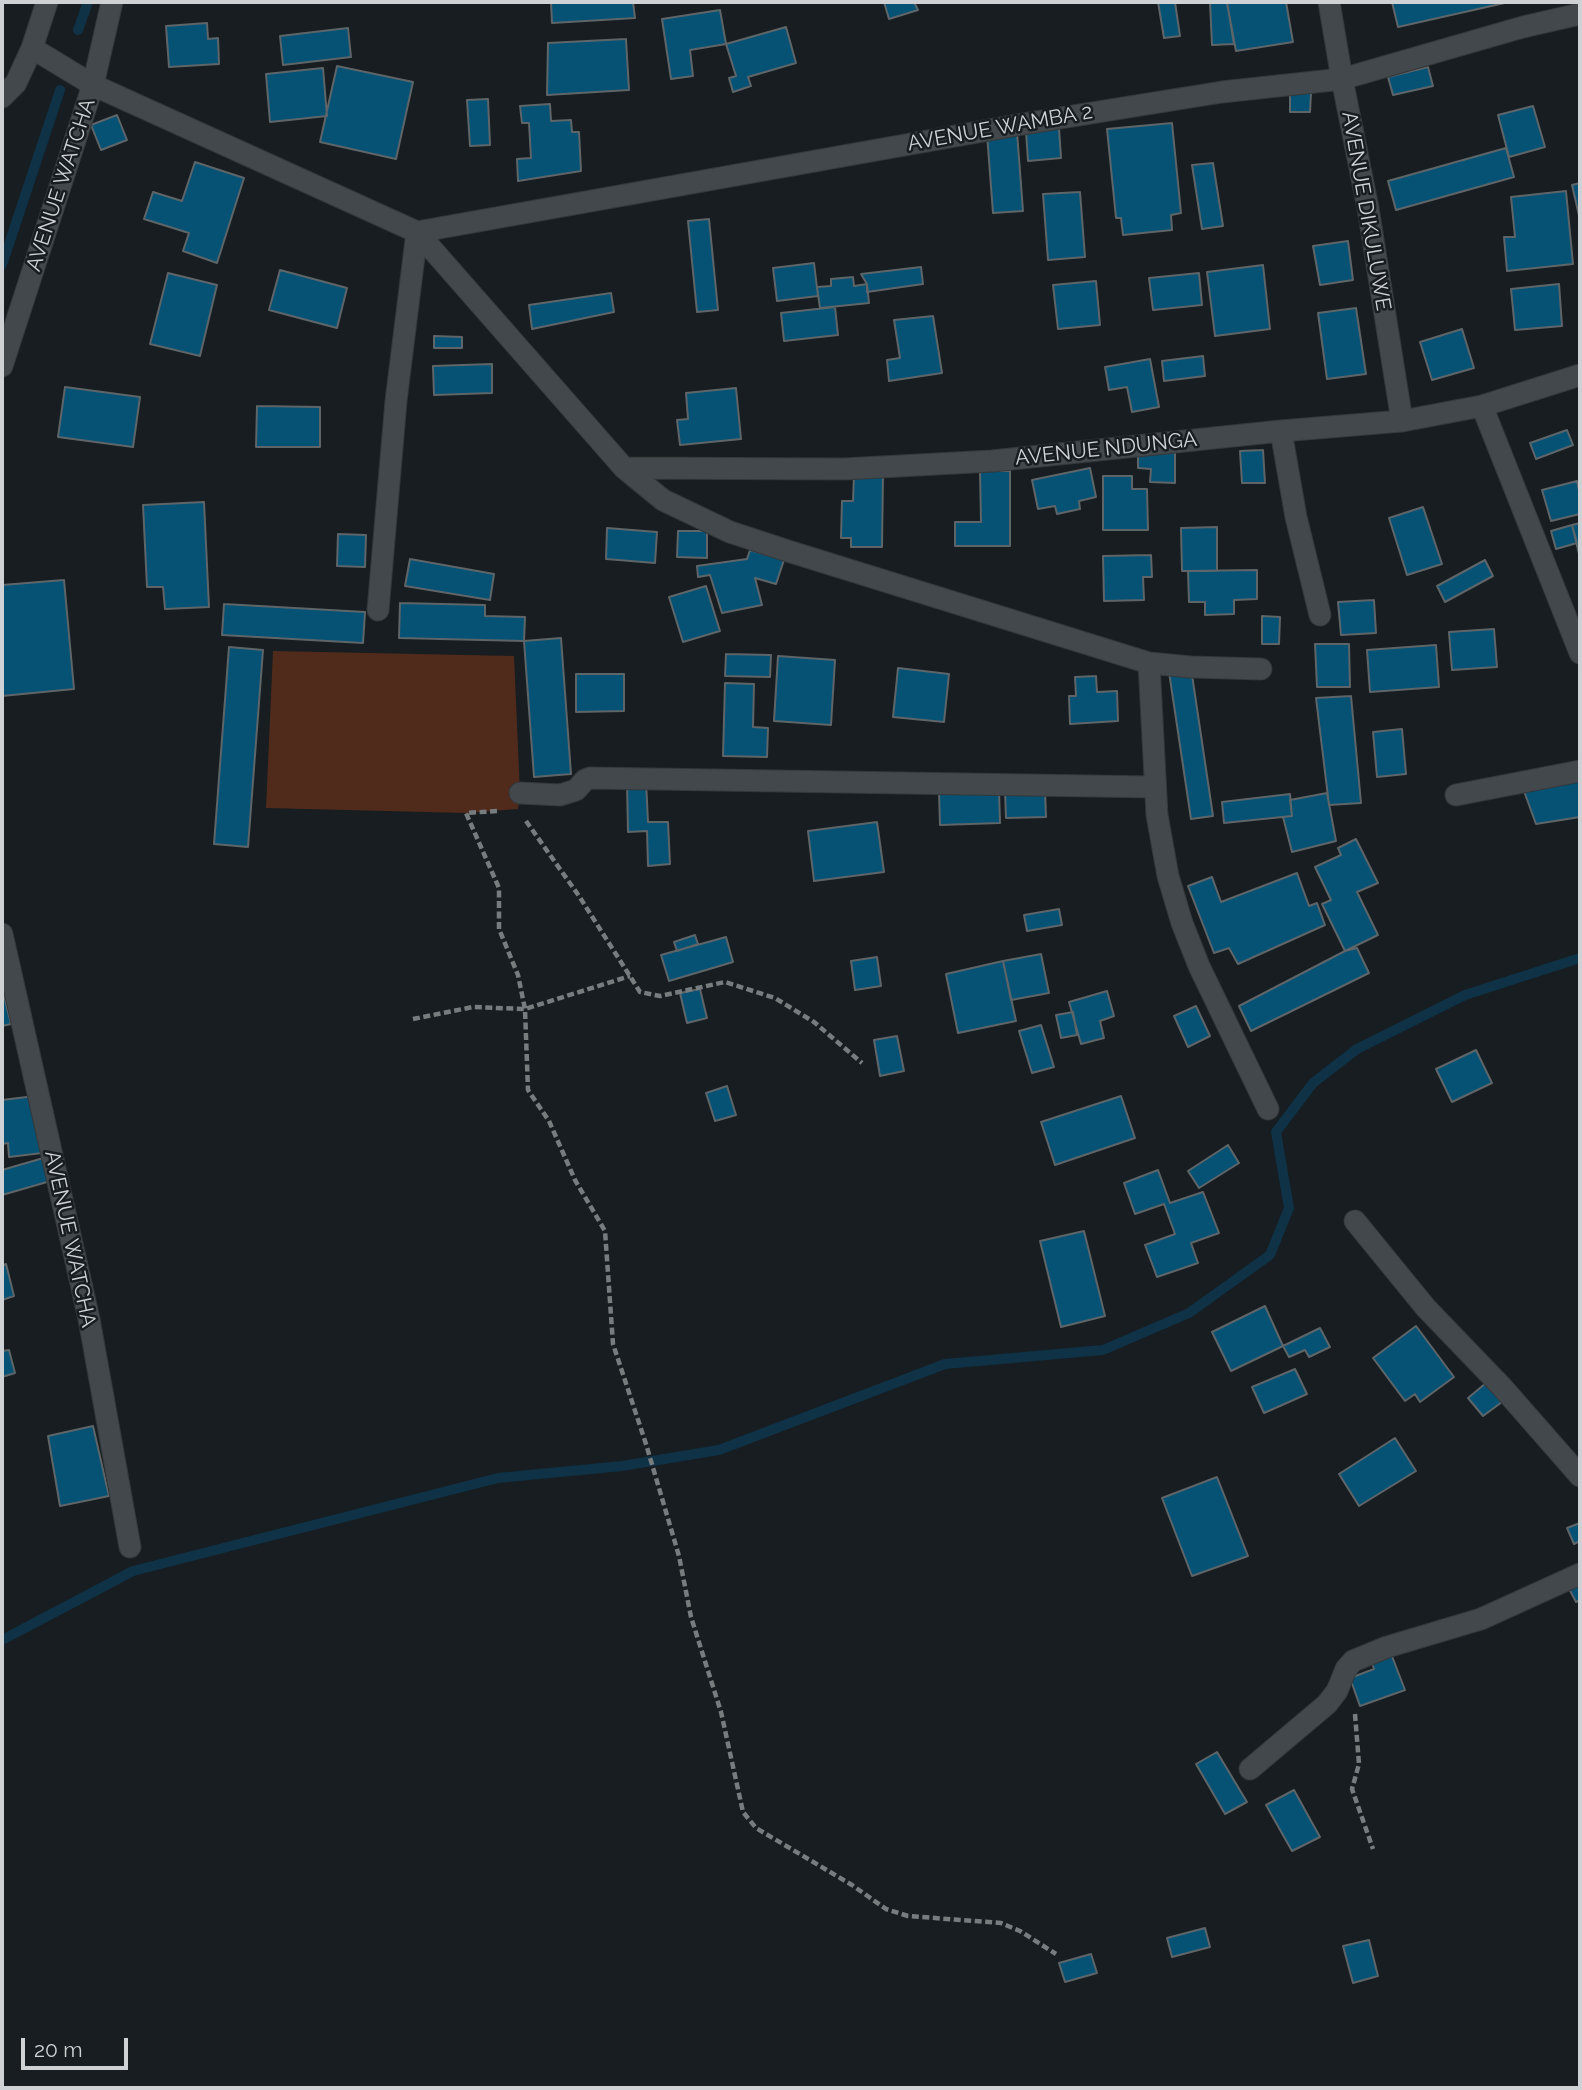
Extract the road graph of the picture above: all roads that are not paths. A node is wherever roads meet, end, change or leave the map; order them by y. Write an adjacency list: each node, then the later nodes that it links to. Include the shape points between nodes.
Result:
1 (47, 2): 5 (street)
2 (112, 2): 7 (street, AVENUE WATCHA)
3 (1329, 2): 6 (street, AVENUE DIKULUWE)
4 (1580, 14): 6 (street, AVENUE WAMBA 2)
5 (32, 48): 7 (street); 8 (street, via 16,83)
6 (1342, 79): 9 (street, AVENUE WAMBA 2, via 1222,92 1017,125); 13 (street, AVENUE DIKULUWE)
7 (93, 85): 9 (street); 10 (street, AVENUE WATCHA)
8 (2, 97)
9 (417, 232): 15 (street); 16 (street, via 396,401)
10 (2, 366)
11 (1580, 375): 12 (street, AVENUE NDUNGA)
12 (1482, 406): 13 (street, AVENUE NDUNGA); 18 (street)
13 (1402, 421): 14 (street, AVENUE NDUNGA)
14 (1281, 431): 15 (street, AVENUE NDUNGA, via 992,461 844,469); 17 (street)
15 (624, 468): 19 (street, via 663,500 730,532)
16 (378, 610)
17 (1320, 615)
18 (1580, 653)
19 (1149, 663): 20 (street); 22 (street)
20 (1261, 669)
21 (1580, 771): 24 (street)
22 (1154, 788): 23 (street, via 590,778 576,790 560,795); 26 (street, via 1168,876 1182,923)
23 (520, 793)
24 (1456, 795)
25 (2, 934): 29 (street, AVENUE WATCHA, via 89,1319)
26 (1268, 1109)
27 (1354, 1221): 28 (street, via 1426,1308)
28 (1580, 1476)
29 (130, 1547)
30 (1580, 1574): 31 (street, via 1480,1619 1353,1661 1337,1691 1308,1722)
31 (1250, 1769)

